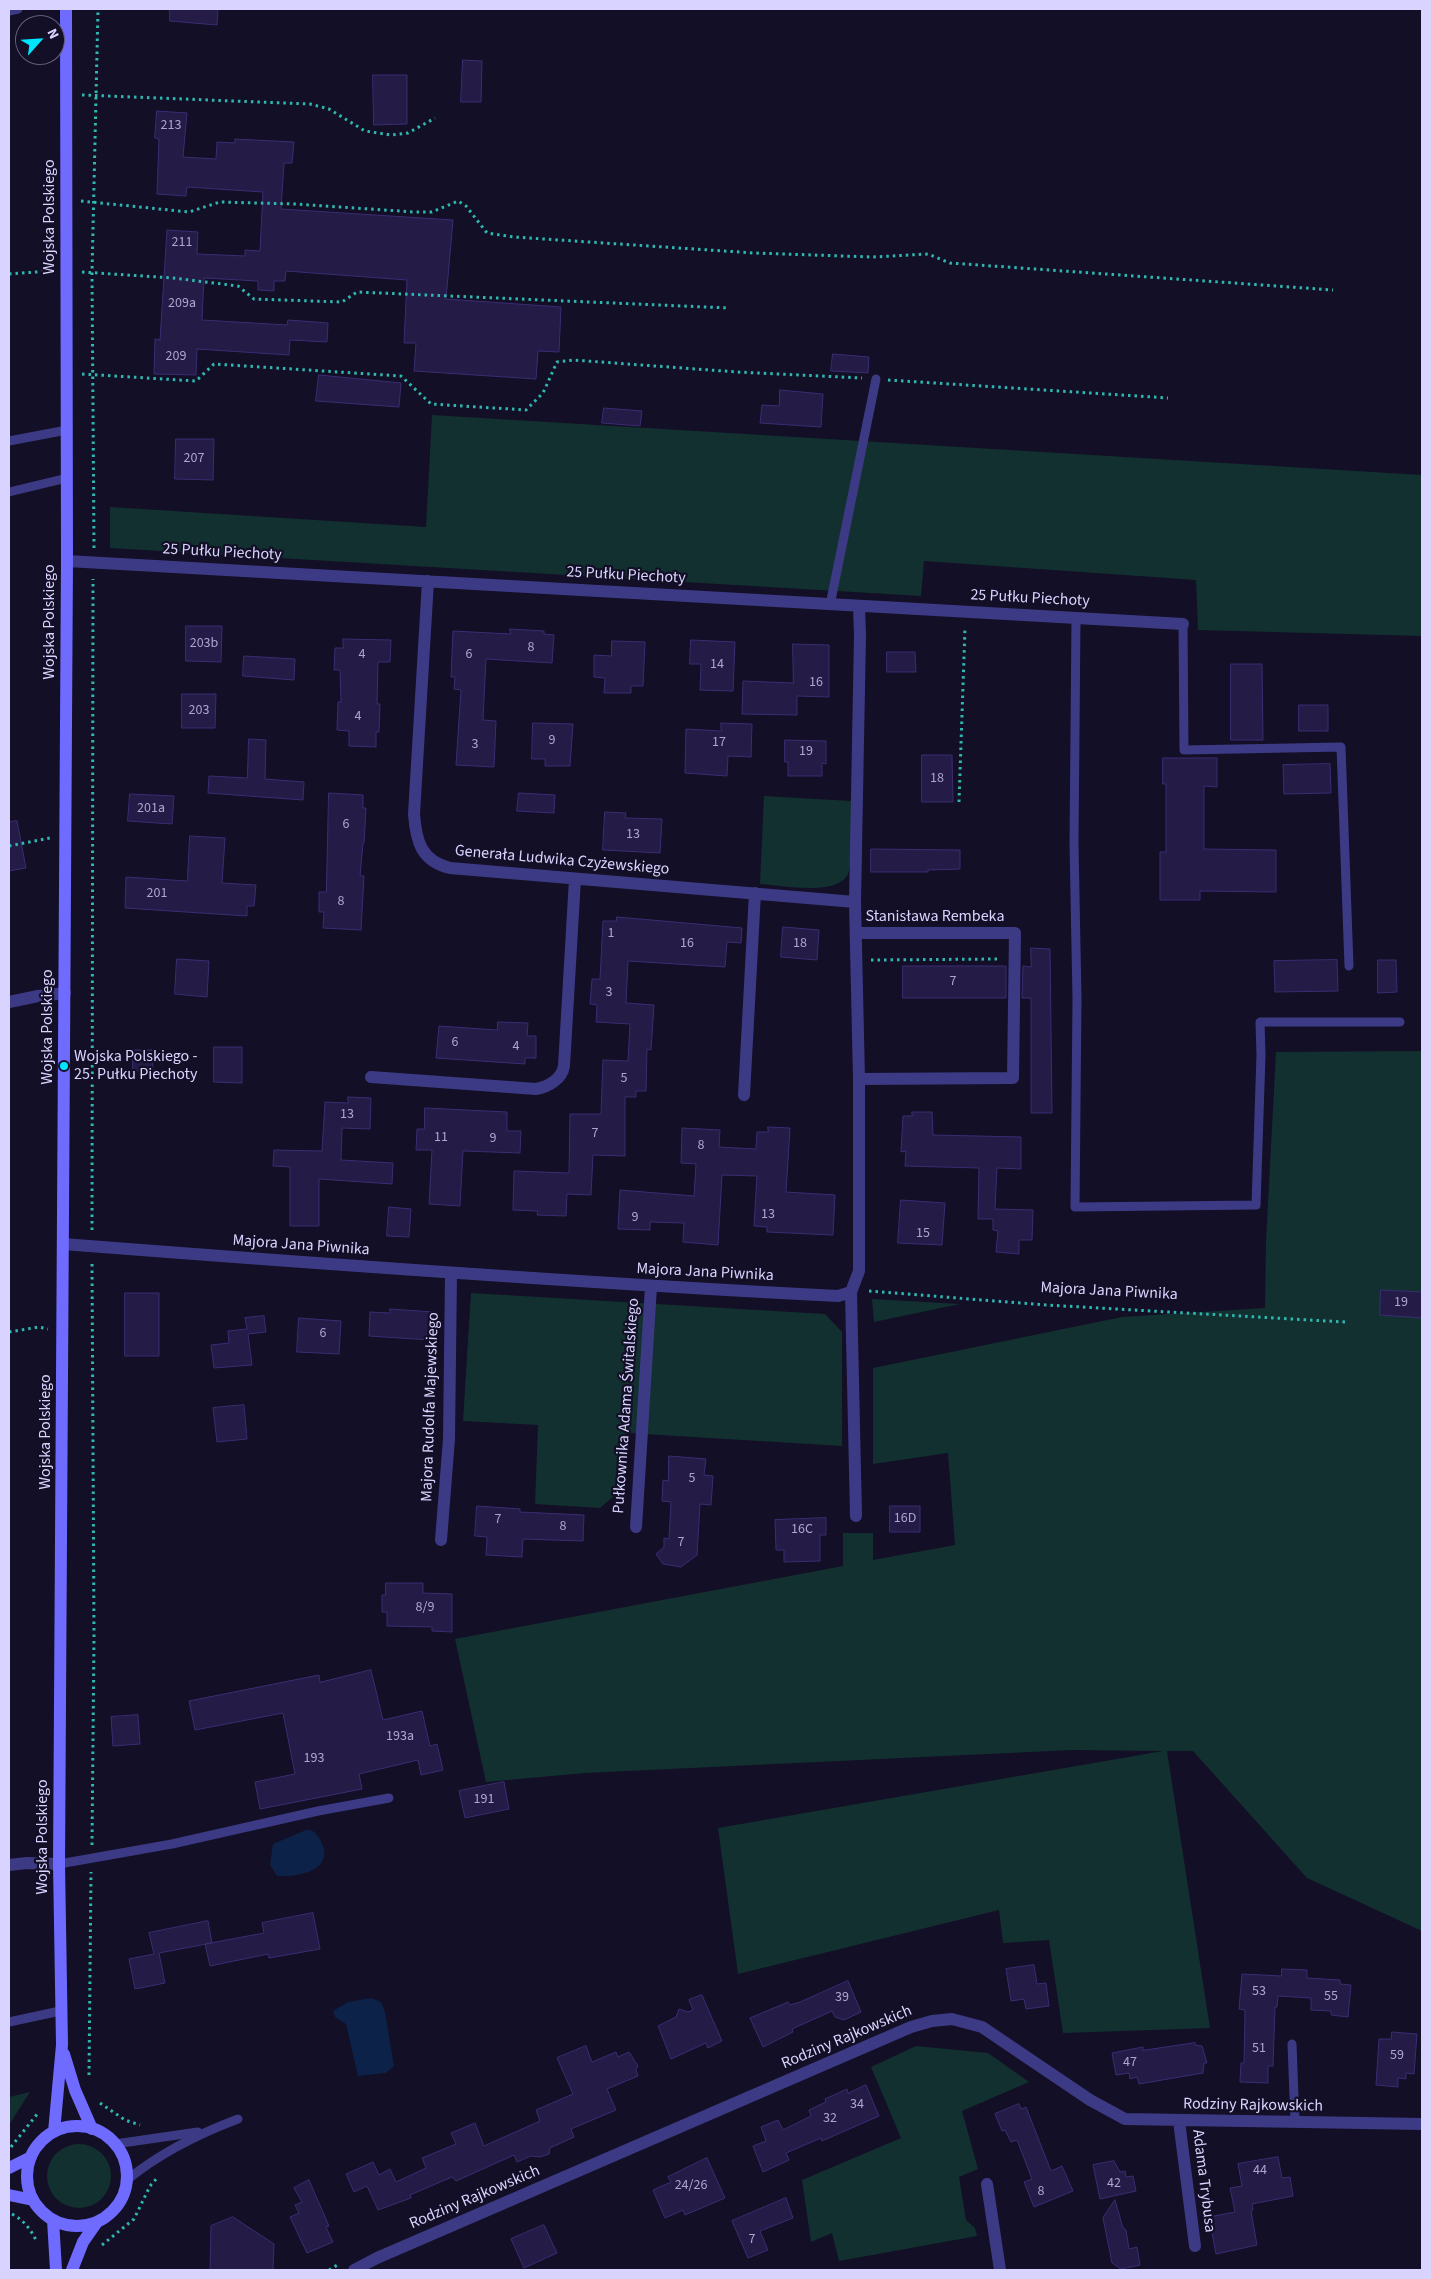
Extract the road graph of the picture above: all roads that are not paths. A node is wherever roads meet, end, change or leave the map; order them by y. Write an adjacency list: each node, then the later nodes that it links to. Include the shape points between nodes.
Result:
1 (18, 9): 3 (lane)
2 (66, 9): 5 (main road, Wojska Polskiego)
3 (9, 11)
4 (876, 379): 11 (lane)
5 (66, 430): 6 (lane); 7 (main road, Wojska Polskiego)
6 (9, 441)
7 (67, 478): 8 (lane); 9 (main road, Wojska Polskiego)
8 (9, 492)
9 (67, 561): 10 (street, 25 Pułku Piechoty); 20 (main road, Wojska Polskiego)
10 (428, 581): 11 (street, 25 Pułku Piechoty); 15 (street, Generała Ludwika Czyżewskiego, via 414,814 418,840 432,862 450,868)
11 (830, 605): 12 (street, 25 Pułku Piechoty)
12 (859, 607): 13 (street, 25 Pułku Piechoty); 17 (street, Stanisława Rembeka)
13 (1076, 618): 14 (street, 25 Pułku Piechoty); 22 (lane, via 1075,1207 1256,1205 1260,1022)
14 (1183, 624): 19 (lane, via 1184,750 1341,748)
15 (575, 879): 16 (street, Generała Ludwika Czyżewskiego); 23 (street, via 564,1066 557,1078 536,1089)
16 (755, 893): 17 (street, Generała Ludwika Czyżewskiego); 25 (street)
17 (855, 902): 18 (street, Stanisława Rembeka)
18 (856, 933): 24 (street, Stanisława Rembeka); 24 (street, Stanisława Rembeka, via 1016,933 1013,1078)
19 (1349, 966)
20 (65, 993): 21 (street); 26 (main road, Wojska Polskiego)
21 (9, 1002)
22 (1400, 1022)
23 (371, 1077)
24 (859, 1079): 29 (street, Stanisława Rembeka, via 859,1271)
25 (744, 1095)
26 (63, 1244): 27 (street, Majora Jana Piwnika); 34 (main road, Wojska Polskiego)
27 (451, 1274): 28 (street, Majora Jana Piwnika); 32 (street, Majora Rudolfa Majewskiego, via 449,1439)
28 (651, 1286): 29 (street, Majora Jana Piwnika, via 838,1296); 31 (street, Pułkownika Adama Świtalskiego)
29 (851, 1292): 30 (street)
30 (856, 1516)
31 (636, 1527)
32 (441, 1540)
33 (389, 1798): 34 (lane, via 172,1844)
34 (59, 1864): 35 (street); 36 (main road, Wojska Polskiego)
35 (9, 1865)
36 (60, 2011): 37 (lane); 39 (main road, Wojska Polskiego)
37 (9, 2022)
38 (1292, 2044): 42 (lane)
39 (62, 2045): 44 (main road, Wojska Polskiego, via 72,2081); 46 (main road, Wojska Polskiego)
40 (238, 2119): 45 (lane)
41 (1179, 2121): 42 (street, Rodziny Rajkowskich); 56 (street, Adama Trybusa); 57 (street, Rodziny Rajkowskich, via 1125,2120 982,2027 952,2019 932,2021 911,2027 386,2254)
42 (1295, 2122): 43 (street, Rodziny Rajkowskich)
43 (1422, 2124)
44 (92, 2129): 46 (main road, via 79,2126); 47 (main road)
45 (206, 2131): 47 (lane); 50 (lane, via 145,2165)
46 (54, 2132): 48 (main road, via 44,2138)
47 (115, 2144): 50 (main road, via 122,2155)
48 (31, 2157): 49 (main road); 53 (main road, via 27,2171)
49 (9, 2168)
50 (127, 2180): 55 (main road, via 118,2205)
51 (987, 2184): 60 (street)
52 (9, 2195): 53 (main road)
53 (33, 2200): 54 (main road)
54 (53, 2220): 55 (main road, via 75,2226); 58 (main road)
55 (96, 2222): 59 (main road, via 83,2242)
56 (1194, 2246)
57 (351, 2265)
58 (56, 2270)
59 (72, 2270)
60 (1000, 2270)

